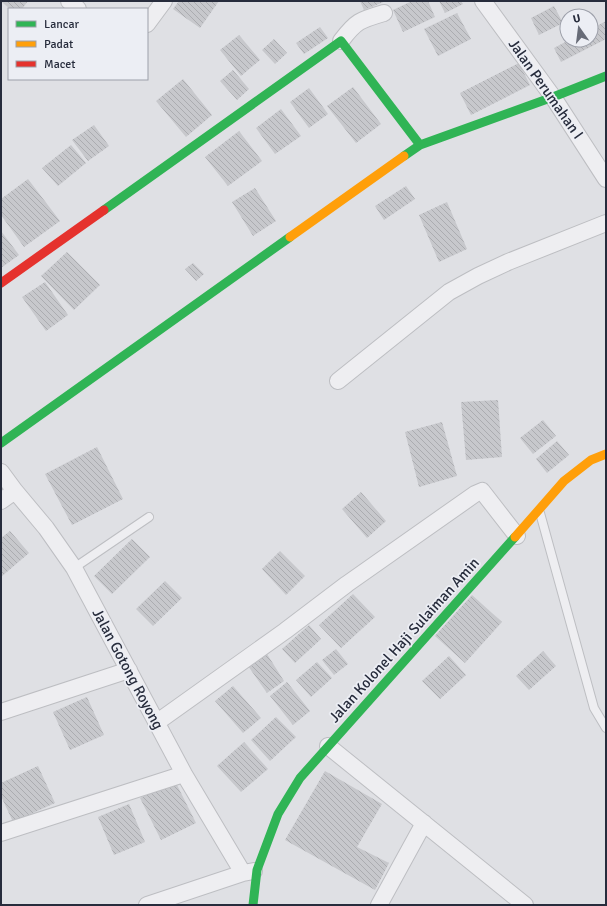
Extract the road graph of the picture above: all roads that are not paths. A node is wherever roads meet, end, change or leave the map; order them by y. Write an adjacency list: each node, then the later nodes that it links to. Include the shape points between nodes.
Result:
1 (68, 1): 4 (street)
2 (164, 1): 6 (street)
3 (483, 1): 9 (street, Jalan Perumahan I)
4 (77, 8)
5 (384, 13): 7 (street, via 358,22)
6 (148, 23)
7 (341, 41): 10 (street); 13 (street)
8 (606, 76): 9 (street)
9 (554, 97): 10 (street); 11 (street, Jalan Perumahan I)
10 (420, 145): 15 (street)
11 (606, 179)
12 (606, 223): 14 (street, via 508,262 449,292)
13 (1, 283)
14 (338, 381)
15 (1, 443)
16 (606, 454): 20 (street, Jalan Kolonel Haji Sulaiman Amin, via 590,460 564,481)
17 (1, 472): 18 (street, Jalan Gotong Royong)
18 (15, 491): 19 (street); 23 (street, Jalan Gotong Royong, via 46,528)
19 (1, 501)
20 (539, 511): 22 (street, Jalan Kolonel Haji Sulaiman Amin); 27 (lane, via 594,708)
21 (150, 516): 23 (lane)
22 (517, 536): 26 (street, via 482,492 475,494); 28 (street, Jalan Kolonel Haji Sulaiman Amin)
23 (74, 568): 24 (street, Jalan Gotong Royong)
24 (129, 670): 25 (street); 26 (street, Jalan Gotong Royong)
25 (1, 712)
26 (156, 723): 29 (street, Jalan Gotong Royong)
27 (606, 728)
28 (328, 746): 30 (street); 32 (street, Jalan Kolonel Haji Sulaiman Amin, via 300,778 278,814)
29 (184, 774): 31 (street); 32 (street, Jalan Gotong Royong)
30 (424, 824): 35 (street); 36 (street)
31 (1, 833)
32 (250, 872): 33 (street); 34 (street, Jalan Kolonel Haji Sulaiman Amin)
33 (147, 905)
34 (253, 905)
35 (379, 905)
36 (525, 905)

